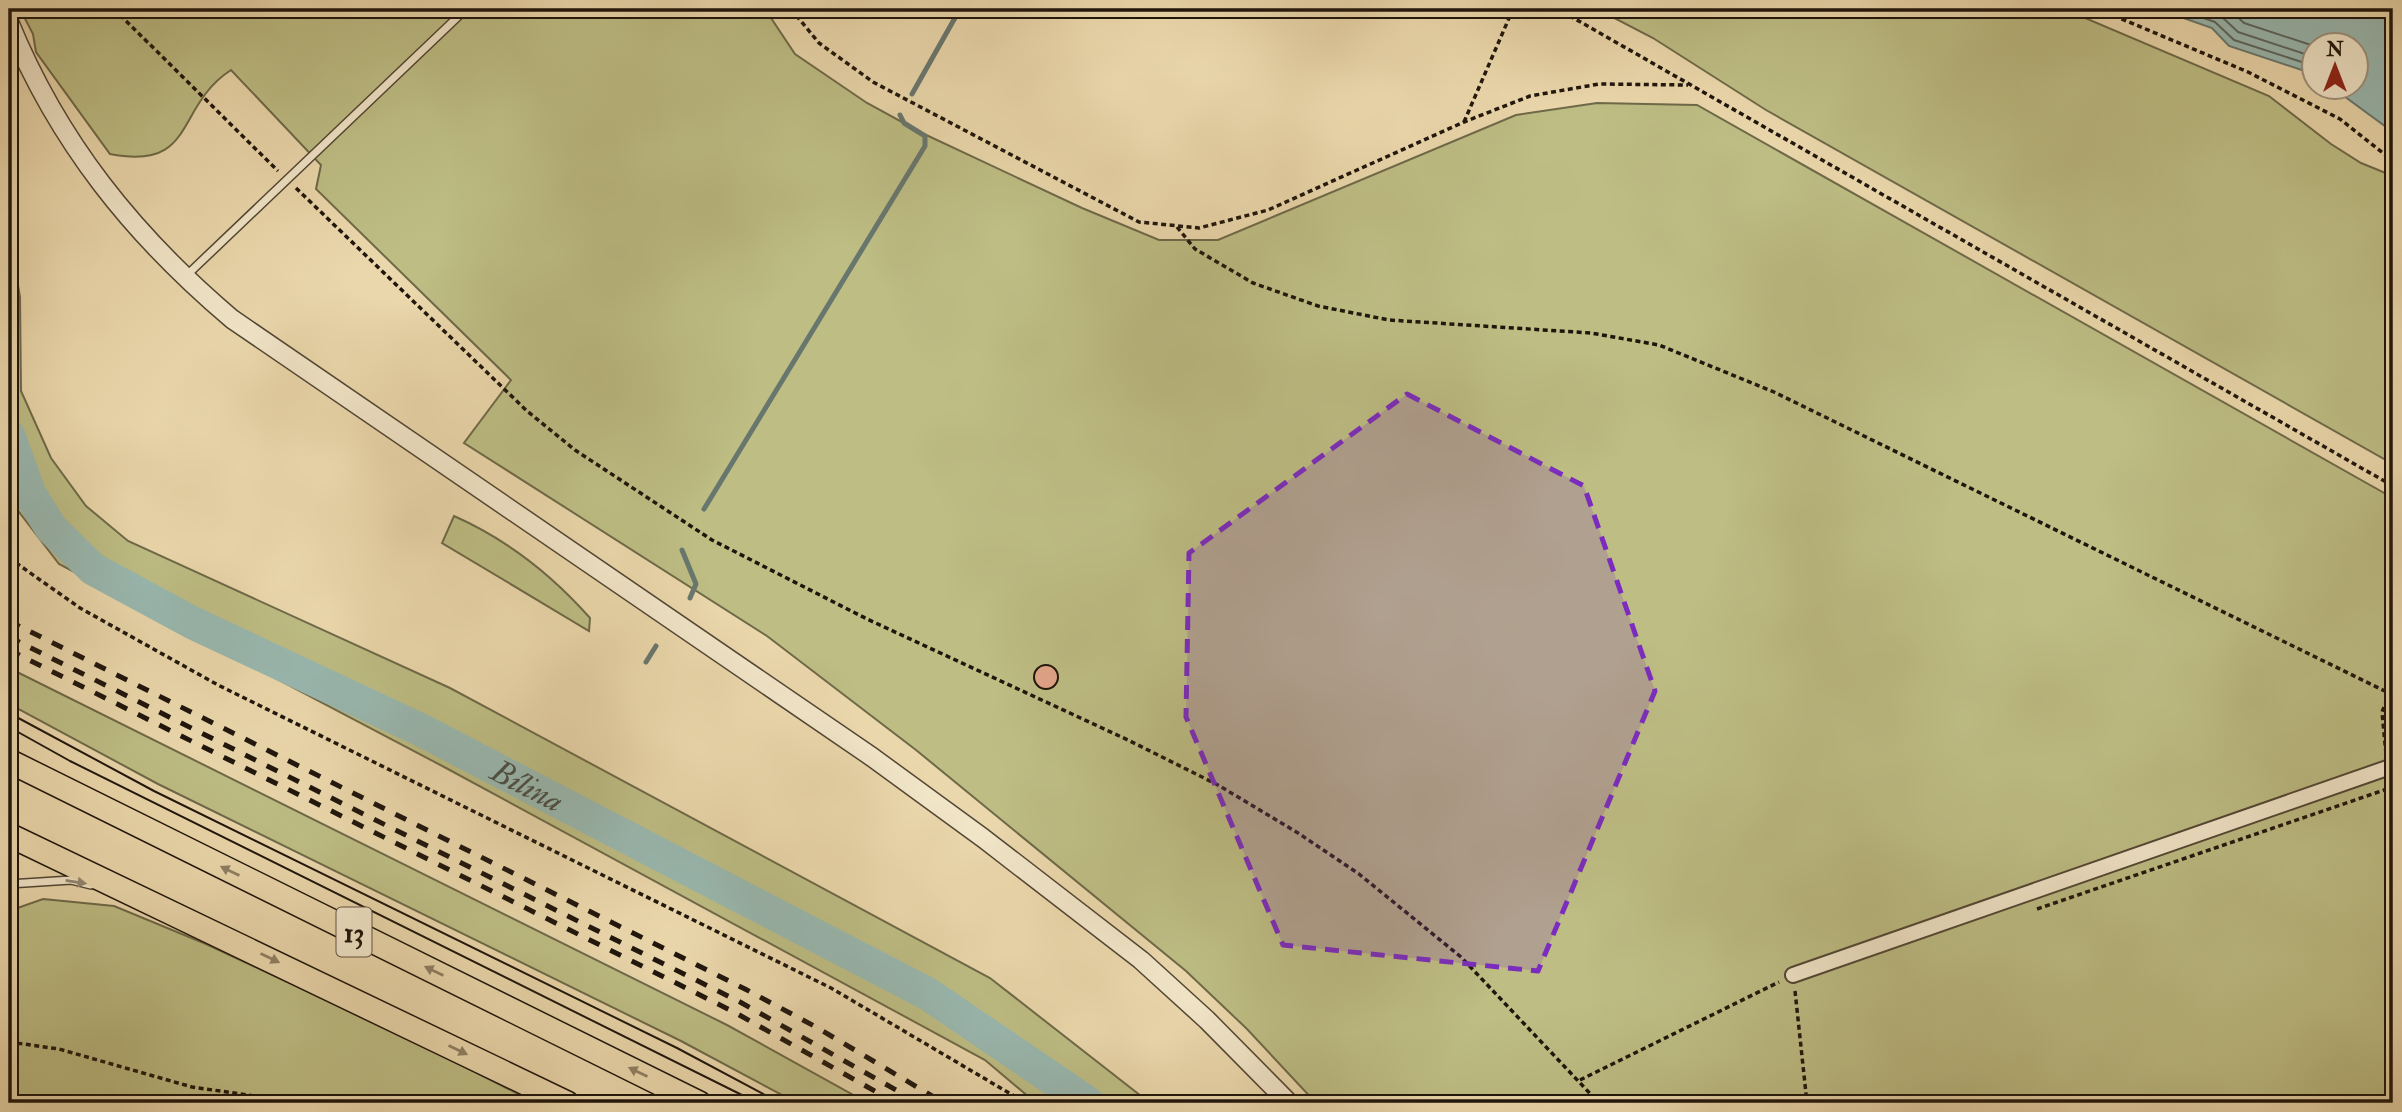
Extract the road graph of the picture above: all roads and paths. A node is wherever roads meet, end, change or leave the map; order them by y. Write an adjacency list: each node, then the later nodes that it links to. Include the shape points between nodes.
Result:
1 (114, 9): 11 (path)
2 (466, 9): 11 (lane)
3 (791, 9): 12 (path, via 820,43 873,82 1139,222)
4 (1513, 9): 9 (path)
5 (1564, 9): 8 (path)
6 (2098, 9): 10 (path, via 2248,72 2317,107)
7 (9, 22): 13 (street, via 43,98 67,136 135,228)
8 (1688, 85): 9 (path, via 1585,87 1530,96); 14 (path)
9 (1464, 122): 12 (path, via 1268,210 1199,228)
10 (2393, 162)
11 (287, 179): 13 (lane); 31 (path, via 527,411 575,450 712,540 867,619 1218,785 1298,833 1359,874 1461,957)
12 (1177, 227): 19 (path, via 1195,249 1253,283 1318,306 1389,320 1591,333 1659,345 1774,392)
13 (184, 278): 36 (street, via 232,319 839,734 983,838 1141,960)
14 (2393, 486)
15 (9, 546): 17 (path)
16 (9, 558): 17 (path)
17 (18, 561): 35 (path, via 80,608 218,685 831,988)
18 (2393, 685): 19 (path)
19 (2391, 694): 21 (path, via 2382,712 2382,732)
20 (9, 761): 34 (highway, 13, one-way to 20)
21 (2392, 767): 27 (street)
22 (2393, 787): 26 (path)
23 (9, 835): 25 (highway, 13)
24 (9, 884): 25 (lane, one-way to 25, via 71,880)
25 (143, 896): 33 (highway, 13, one-way to 33)
26 (2029, 912)
27 (1793, 975): 29 (path); 31 (path)
28 (1808, 987): 29 (path)
29 (1795, 991): 38 (path)
30 (9, 1042): 32 (path, via 59,1049 192,1087)
31 (1580, 1080): 37 (path)
32 (303, 1103)
33 (567, 1103)
34 (699, 1103)
35 (1026, 1103)
36 (1289, 1103)
37 (1598, 1103)
38 (1807, 1103)

